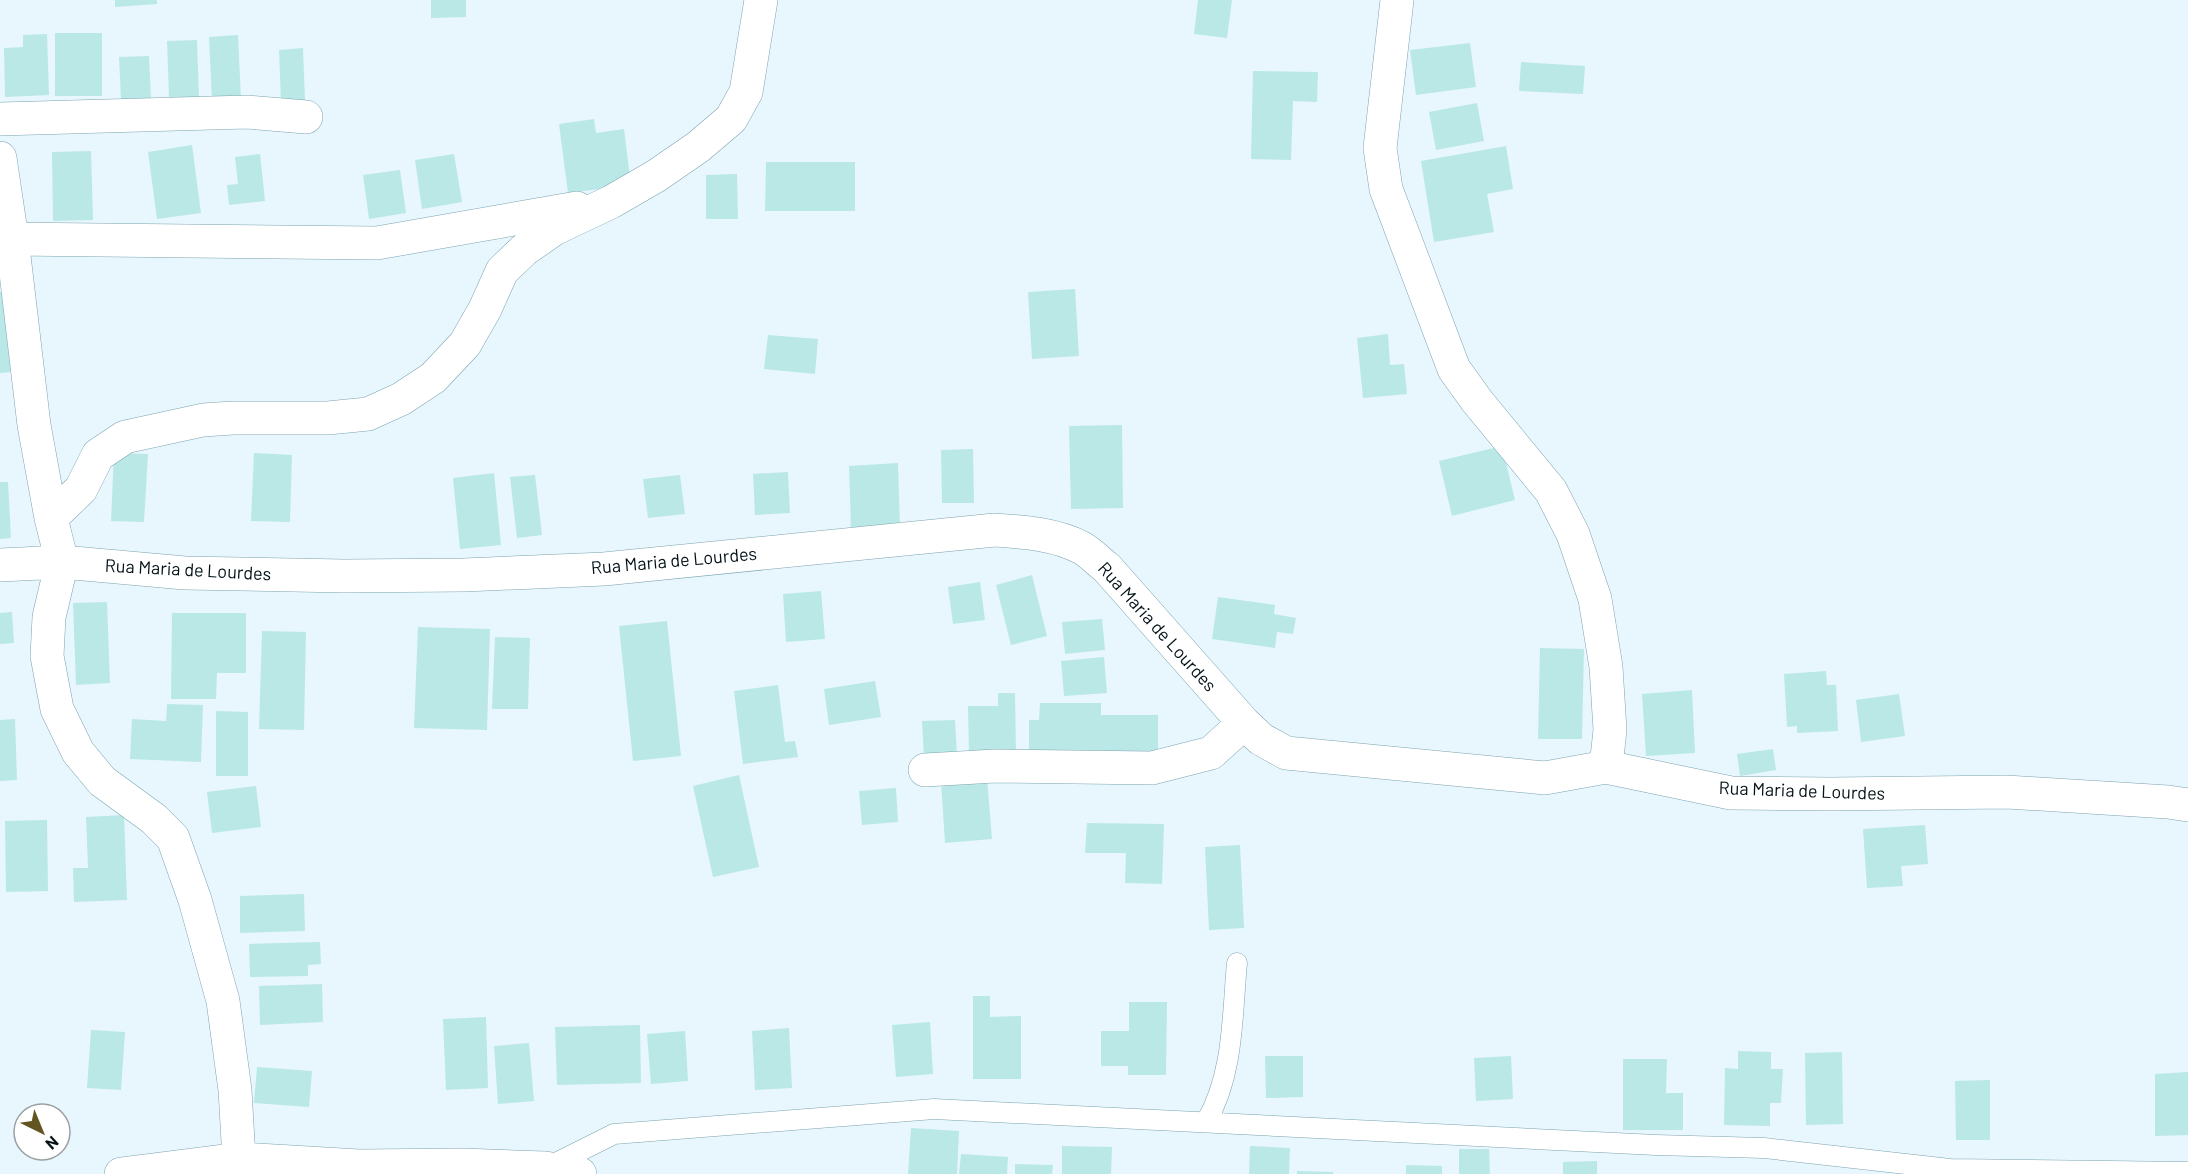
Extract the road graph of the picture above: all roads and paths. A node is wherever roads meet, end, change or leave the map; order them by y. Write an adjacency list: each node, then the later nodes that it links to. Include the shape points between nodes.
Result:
1 (761, 0): 6 (street, via 746,92 730,119 698,147)
2 (1397, 0): 12 (street, via 1380,148 1386,189 1454,369 1551,491 1573,534 1594,599 1606,667 1610,730)
3 (306, 117): 4 (street, via 247,111)
4 (0, 119)
5 (0, 158): 7 (street)
6 (611, 202): 7 (street, via 377,243); 8 (street, via 554,229 524,250 502,272 465,344 433,378 401,399 368,414 203,420 125,437 98,454 81,489)
7 (12, 239): 8 (street, via 34,425)
8 (51, 518): 9 (street)
9 (62, 562): 10 (street, Rua Maria de Lourdes); 11 (street, Rua Maria de Lourdes, via 185,573 464,575 604,569 995,530 1024,532 1083,548 1107,568); 17 (street, via 49,617 47,656 57,709 78,752 102,781 173,838 223,1001 235,1090)
10 (0, 565)
11 (1244, 723): 12 (street, Rua Maria de Lourdes, via 1261,739 1287,753 1325,758 1545,778); 13 (street, via 1211,753 1152,768 995,766)
12 (1606, 767): 14 (street, Rua Maria de Lourdes, via 1731,793 2007,792)
13 (925, 770)
14 (2188, 805)
15 (1237, 963): 16 (lane, via 1229,1057 1216,1105)
16 (1206, 1122): 18 (lane, via 934,1109 614,1134); 20 (lane, via 1764,1148 1950,1169)
17 (238, 1159): 19 (street); 21 (street)
18 (545, 1168): 19 (street, via 463,1165); 22 (street)
19 (359, 1170)
20 (2188, 1172)
21 (121, 1174)
22 (580, 1174)

